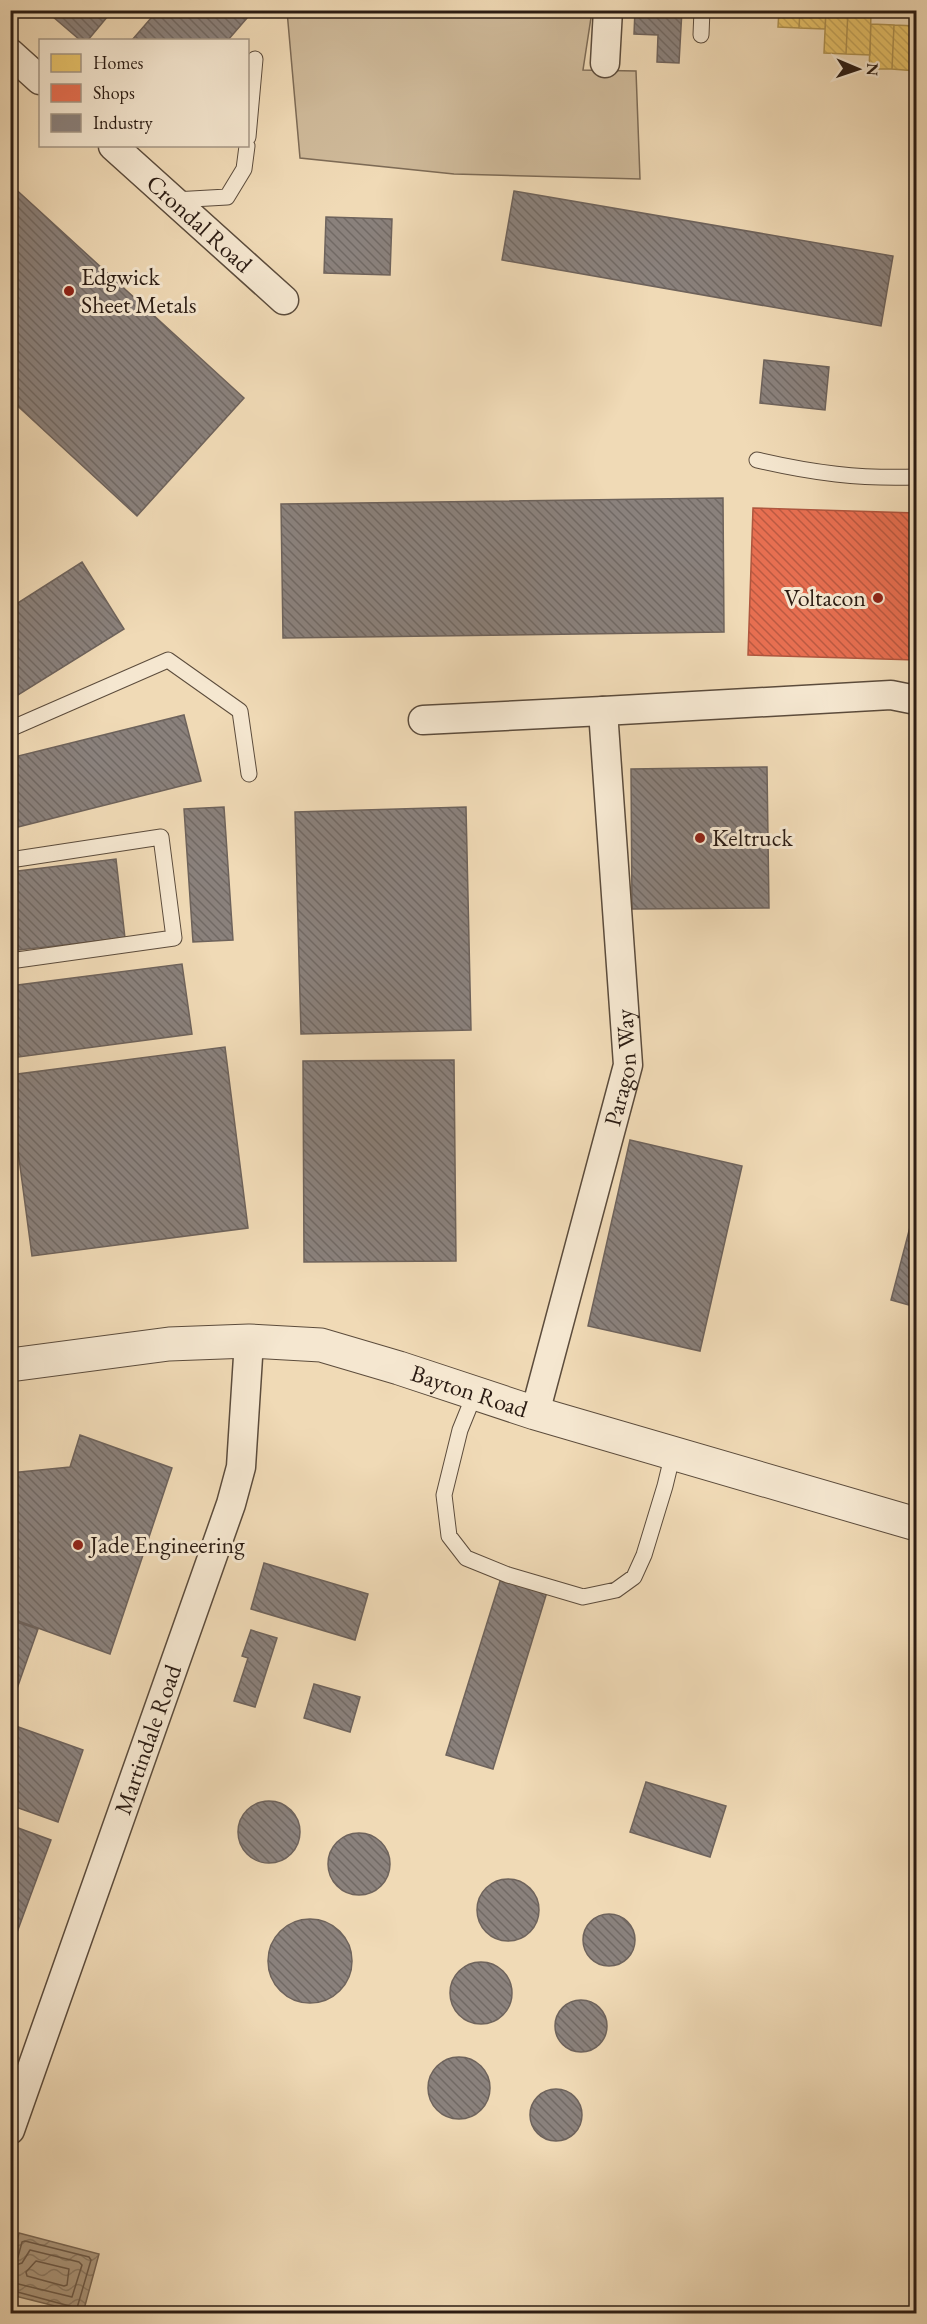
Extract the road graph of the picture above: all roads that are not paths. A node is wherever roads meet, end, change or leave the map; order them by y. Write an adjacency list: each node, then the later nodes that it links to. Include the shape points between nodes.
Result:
1 (608, 10): 6 (street)
2 (702, 10): 3 (lane)
3 (701, 35)
4 (10, 53): 7 (street)
5 (255, 59): 8 (lane)
6 (605, 63)
7 (39, 79)
8 (249, 126)
9 (114, 147): 11 (street, Crondal Road)
10 (247, 147): 11 (lane, via 244,169 226,197)
11 (174, 201): 12 (street, Crondal Road)
12 (284, 300)
13 (757, 460): 14 (lane, via 876,479)
14 (916, 477)
15 (916, 700): 16 (street, via 891,695)
16 (603, 711): 17 (street); 25 (street, Paragon Way, via 628,1065)
17 (423, 720)
18 (10, 729): 19 (lane, via 168,660 240,711)
19 (249, 774)
20 (10, 860): 21 (lane, via 161,837 174,938)
21 (10, 962)
22 (249, 1341): 23 (street, Bayton Road, via 169,1344); 24 (street, Bayton Road, via 321,1345); 28 (street, Martindale Road, via 241,1467 231,1504)
23 (10, 1365)
24 (475, 1393): 25 (street, Bayton Road); 26 (lane, via 460,1430 444,1495 449,1536 466,1558 508,1575 583,1597 616,1590 634,1577)
25 (535, 1413): 26 (street, Bayton Road)
26 (673, 1454): 27 (street, Bayton Road)
27 (916, 1524)
28 (10, 2130)

